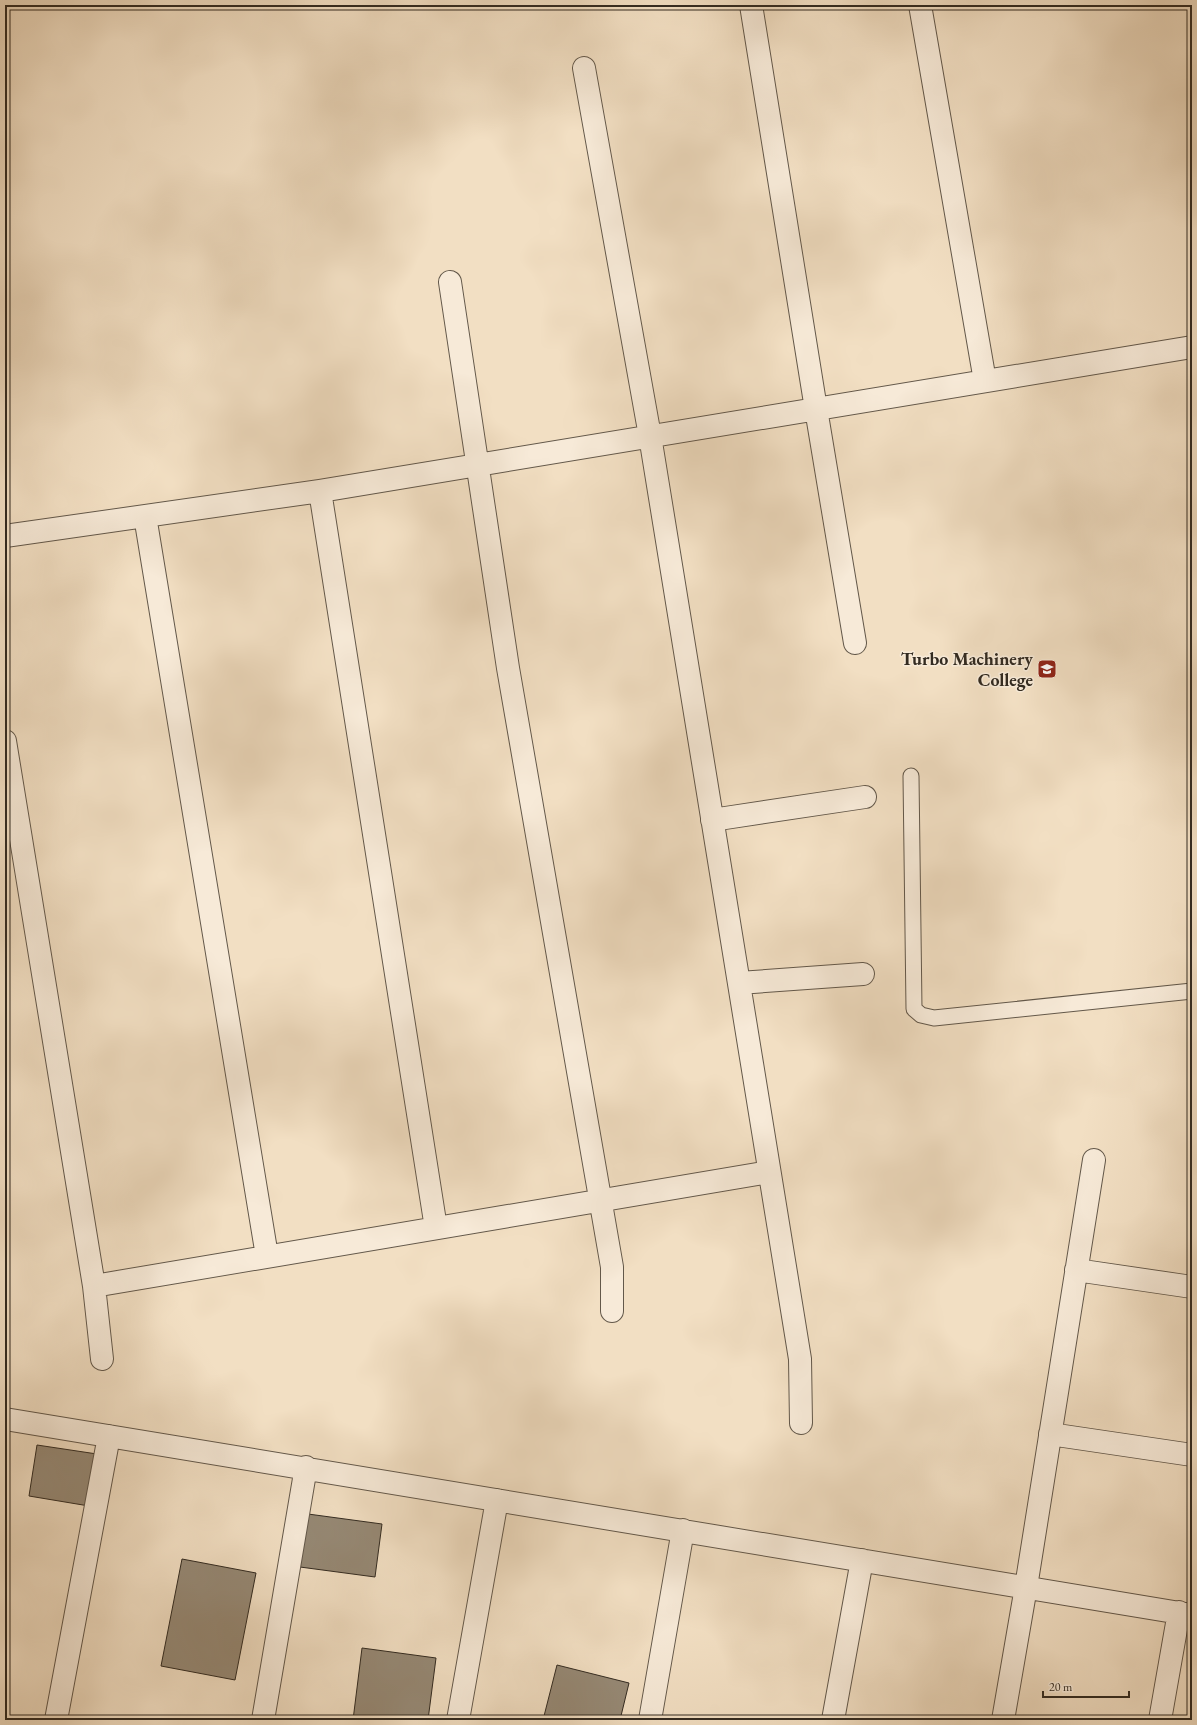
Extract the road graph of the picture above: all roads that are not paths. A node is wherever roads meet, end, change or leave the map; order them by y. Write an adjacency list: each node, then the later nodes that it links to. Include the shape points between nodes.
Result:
1 (751, 5): 7 (street)
2 (920, 5): 6 (street)
3 (584, 68): 8 (street)
4 (450, 282): 9 (street)
5 (1192, 347): 6 (street)
6 (985, 381): 7 (street)
7 (816, 409): 8 (street); 13 (street)
8 (650, 436): 9 (street); 17 (street)
9 (478, 465): 10 (street); 23 (street, via 508,668)
10 (320, 491): 11 (street); 24 (street)
11 (145, 516): 12 (street); 25 (street)
12 (5, 536)
13 (855, 643)
14 (5, 741): 27 (street)
15 (911, 776): 20 (lane, via 914,1009 921,1015 934,1018)
16 (865, 796): 17 (street)
17 (712, 820): 19 (street)
18 (863, 974): 19 (street)
19 (739, 983): 22 (street)
20 (1192, 991)
21 (1094, 1160): 26 (street)
22 (769, 1172): 23 (street); 32 (street, via 800,1359)
23 (601, 1200): 24 (street); 29 (street, via 612,1267)
24 (436, 1228): 25 (street)
25 (267, 1256): 27 (street)
26 (1076, 1270): 28 (street); 33 (street)
27 (94, 1286): 30 (street)
28 (1192, 1287)
29 (612, 1311)
30 (102, 1359)
31 (5, 1418): 34 (street)
32 (801, 1423)
33 (1050, 1434): 35 (street); 40 (street)
34 (109, 1436): 36 (street); 42 (street)
35 (1192, 1455)
36 (306, 1467): 37 (street); 43 (street)
37 (497, 1500): 38 (street); 44 (street)
38 (683, 1530): 39 (street); 45 (street)
39 (862, 1560): 40 (street); 46 (street)
40 (1026, 1587): 41 (street); 47 (street)
41 (1185, 1614): 48 (street)
42 (56, 1720)
43 (263, 1720)
44 (458, 1720)
45 (650, 1720)
46 (833, 1720)
47 (1003, 1720)
48 (1160, 1720)

